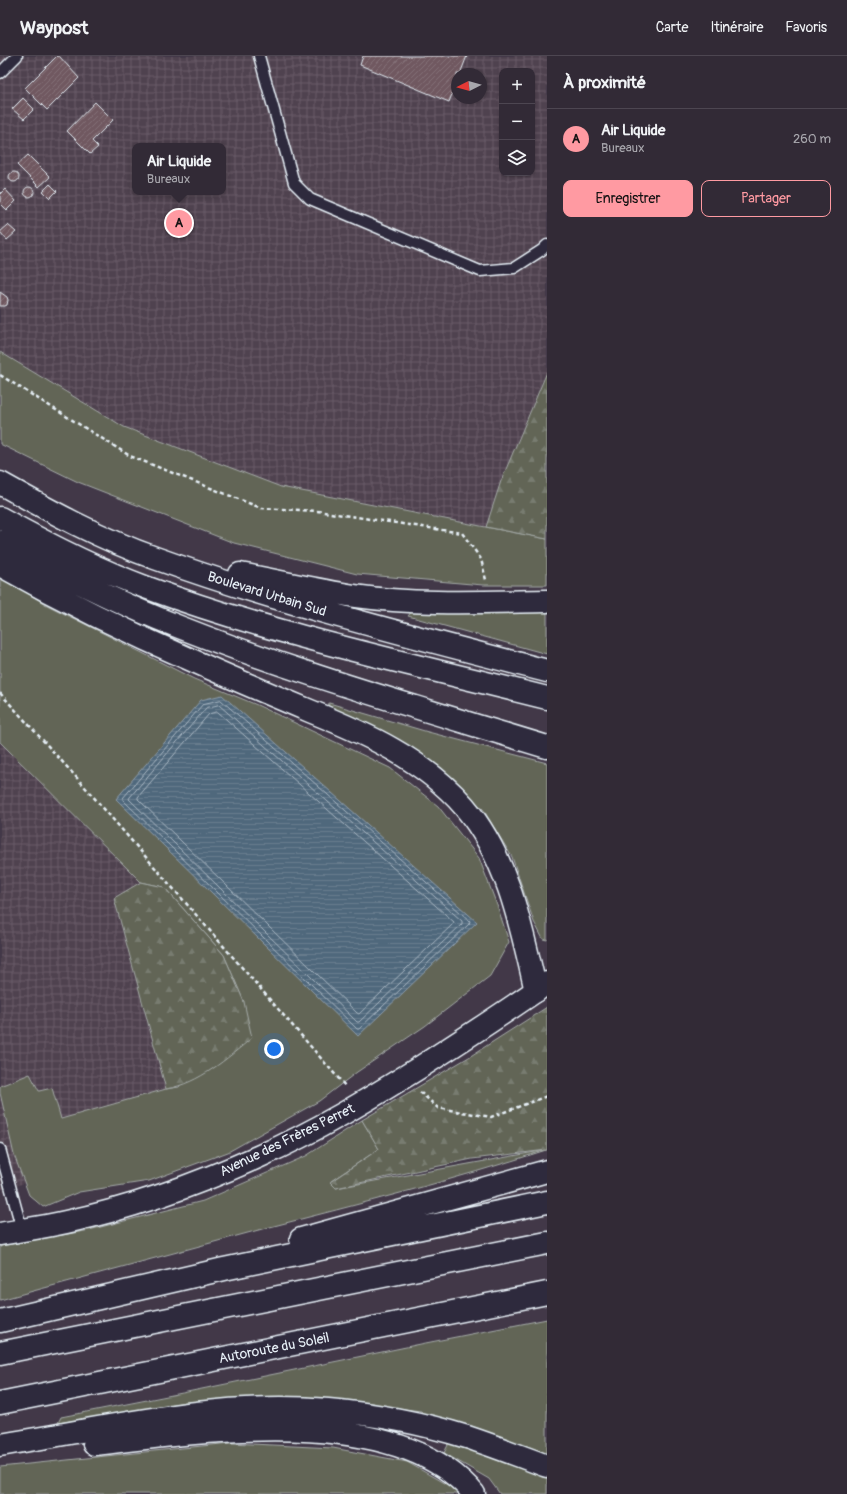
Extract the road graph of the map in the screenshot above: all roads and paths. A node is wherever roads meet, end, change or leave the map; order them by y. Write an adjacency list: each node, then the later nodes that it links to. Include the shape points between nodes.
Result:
1 (17, 56): 3 (lane)
2 (259, 56): 4 (lane, via 294,183 310,199 480,271 514,268)
3 (0, 73)
4 (547, 245)
5 (0, 375): 12 (path, via 130,456 261,508 317,511 462,533 481,559)
6 (0, 483): 9 (main road, Boulevard Urbain Sud, via 62,516)
7 (0, 518): 15 (main road, via 98,568 184,601 312,639)
8 (0, 542): 16 (main road, via 94,590 226,645 358,690)
9 (154, 558): 12 (main road, via 355,596); 13 (main road, Boulevard Urbain Sud, via 296,604)
10 (0, 565): 17 (main road, via 142,638 360,732 411,759 464,806 485,836 499,862)
11 (547, 601): 12 (main road)
12 (491, 602)
13 (547, 671)
14 (0, 693): 20 (path)
15 (547, 698)
16 (547, 746)
17 (542, 987): 18 (main road, Avenue des Frères Perret)
18 (402, 1078): 19 (path, via 438,1108 491,1117); 20 (main road, Avenue des Frères Perret)
19 (547, 1096)
20 (361, 1104): 24 (main road, Avenue des Frères Perret, via 260,1156 183,1187 67,1222)
21 (0, 1149): 24 (lane)
22 (547, 1171): 27 (main road, via 250,1253)
23 (547, 1202): 27 (main road)
24 (22, 1230): 25 (main road, Avenue des Frères Perret)
25 (0, 1234)
26 (547, 1243): 30 (main road)
27 (224, 1269): 29 (main road)
28 (547, 1293): 31 (main road, Autoroute du Soleil)
29 (0, 1321)
30 (0, 1353)
31 (0, 1403)
32 (9, 1444): 33 (main road, via 197,1412 262,1408 327,1409 439,1429); 34 (main road, via 51,1448 194,1432 314,1430 372,1438 411,1450 450,1472)
33 (547, 1466)
34 (474, 1494)

